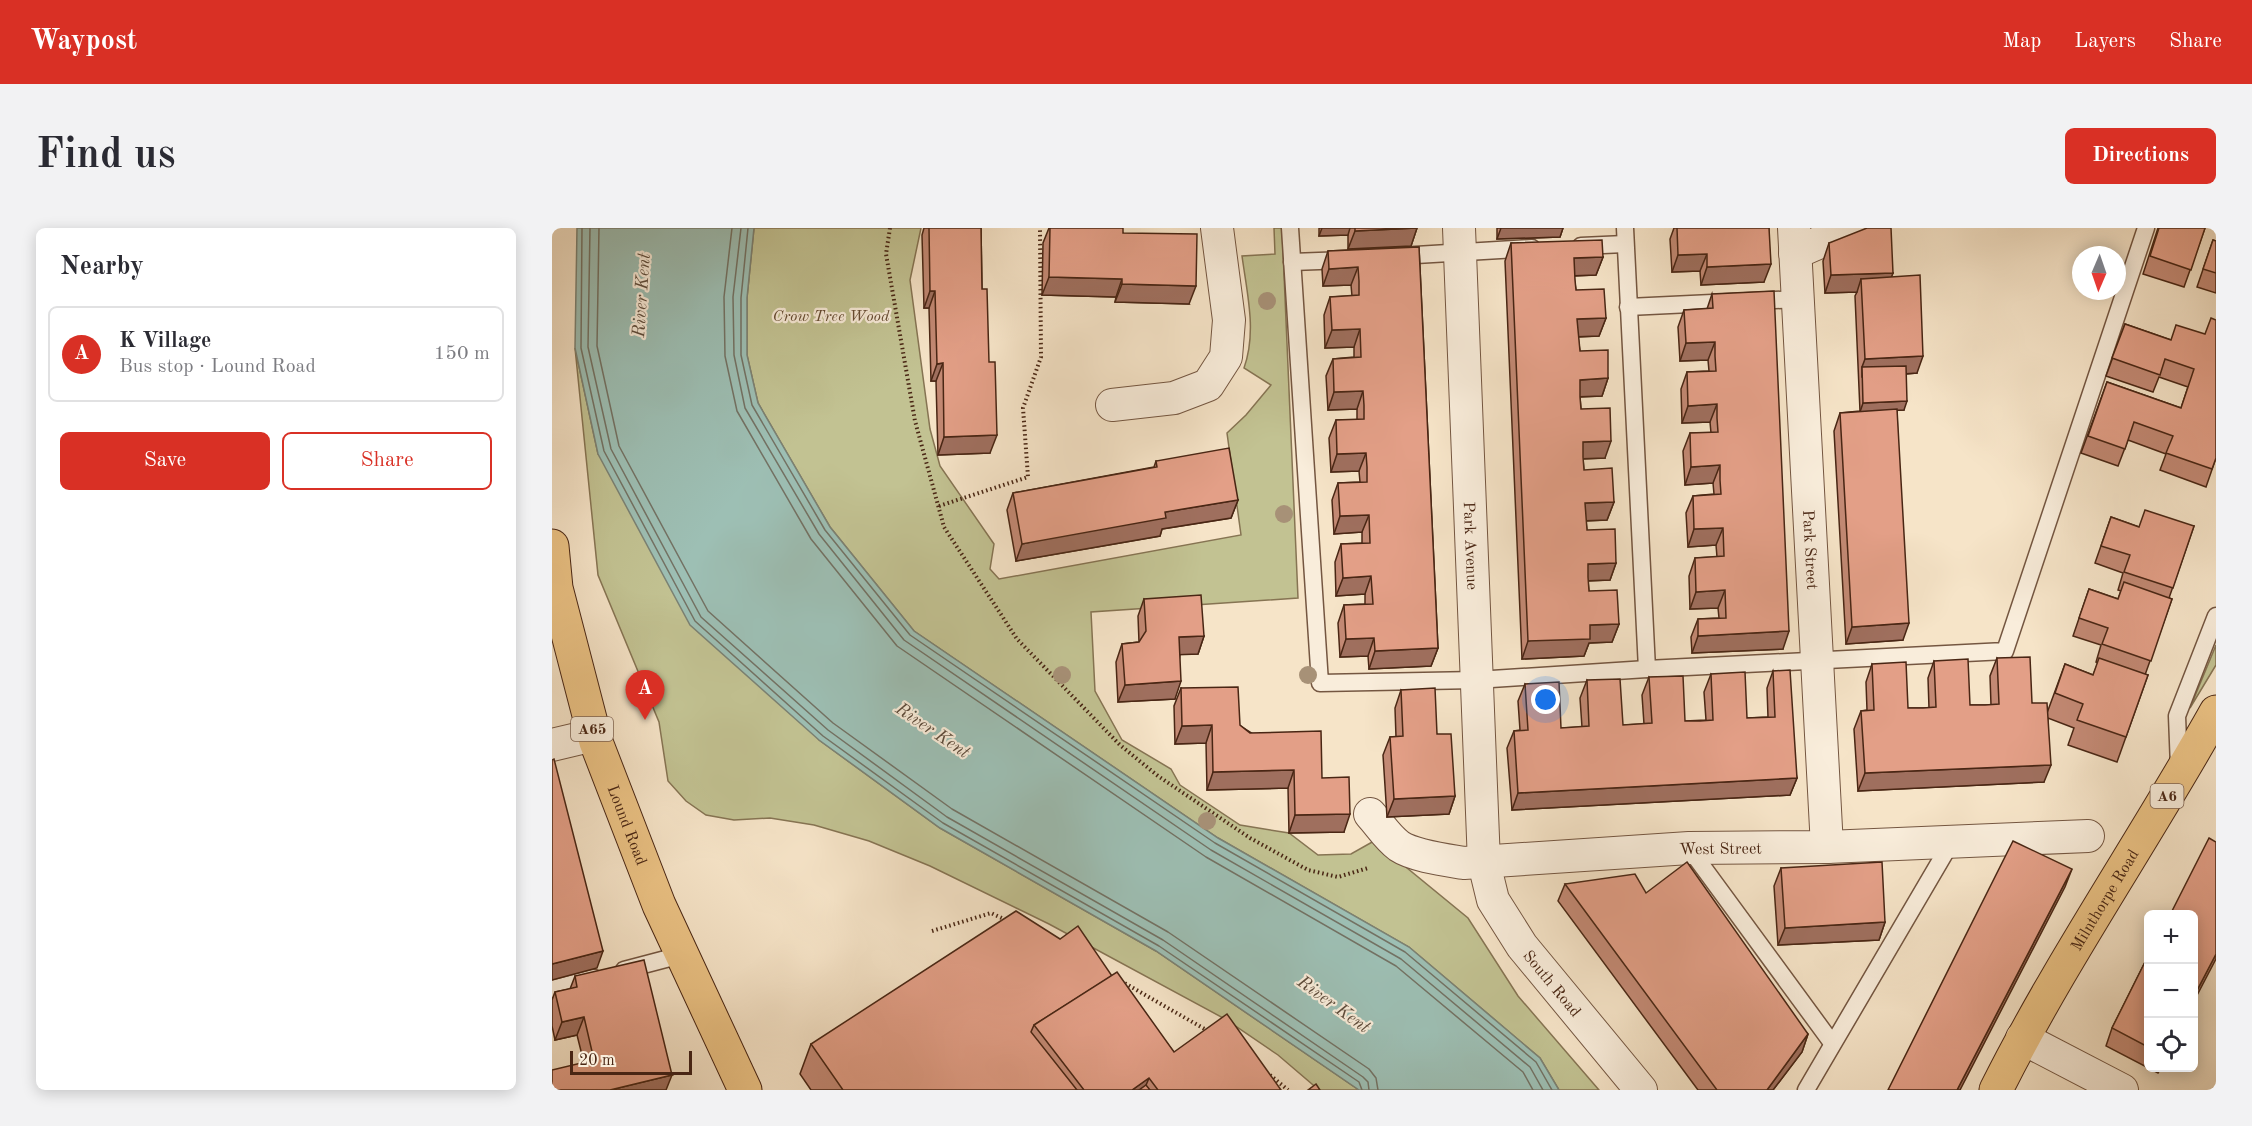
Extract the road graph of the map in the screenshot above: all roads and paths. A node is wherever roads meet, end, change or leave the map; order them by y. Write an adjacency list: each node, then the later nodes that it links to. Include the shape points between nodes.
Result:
1 (890, 228): 18 (path, via 886,254 915,422)
2 (1040, 228): 18 (path, via 1041,357 1023,408 1028,477)
3 (1217, 228): 17 (street, via 1229,320 1226,357 1208,385 1174,398)
4 (1290, 228): 14 (lane)
5 (1852, 228): 9 (street, Park Street)
6 (2146, 228): 21 (lane, via 2005,651)
7 (1625, 236): 10 (lane); 16 (lane)
8 (1459, 240): 11 (lane); 12 (lane); 23 (street, Park Avenue)
9 (1794, 240): 15 (street, Park Street)
10 (1566, 247)
11 (1542, 248)
12 (1382, 257)
13 (1360, 259): 14 (lane)
14 (1292, 262): 23 (lane, via 1320,683)
15 (1798, 299): 16 (lane); 21 (street, Park Street)
16 (1628, 307): 22 (lane)
17 (1112, 405)
18 (939, 506): 32 (path, via 944,527 1017,639 1120,746 1158,776 1250,838 1308,870 1338,877 1364,870)
19 (552, 546): 25 (main road, Lound Road / A65, via 556,588)
20 (2216, 616): 27 (lane, via 2177,716)
21 (1819, 659): 22 (lane); 31 (street, Park Street)
22 (1647, 669): 23 (lane)
23 (1476, 680): 34 (street, Park Avenue)
24 (2216, 712): 27 (main road, Milnthorpe Road / A6)
25 (594, 735): 26 (street); 37 (main road, Lound Road / A65)
26 (552, 745)
27 (2179, 777): 41 (main road, Milnthorpe Road / A6)
28 (1370, 814): 32 (street, West Street)
29 (2088, 836): 30 (street, West Street)
30 (1952, 841): 31 (street, West Street); 42 (lane)
31 (1827, 846): 33 (street, West Street)
32 (1402, 848): 34 (street, West Street, via 1464,863)
33 (1689, 848): 34 (street, West Street); 42 (lane)
34 (1484, 863): 46 (street, South Road, via 1493,900 1522,946)
35 (1011, 923): 36 (path, via 991,913)
36 (932, 932)
37 (681, 955): 39 (lane); 44 (main road, Lound Road / A65)
38 (1119, 980): 40 (path)
39 (552, 989)
40 (1210, 1032)
41 (2022, 1038): 48 (main road, Milnthorpe Road / A6); 49 (street)
42 (1832, 1043): 47 (lane)
43 (1263, 1070): 45 (path)
44 (745, 1090)
45 (1288, 1090)
46 (1641, 1090)
47 (1806, 1090)
48 (1996, 1090)
49 (2122, 1090)

